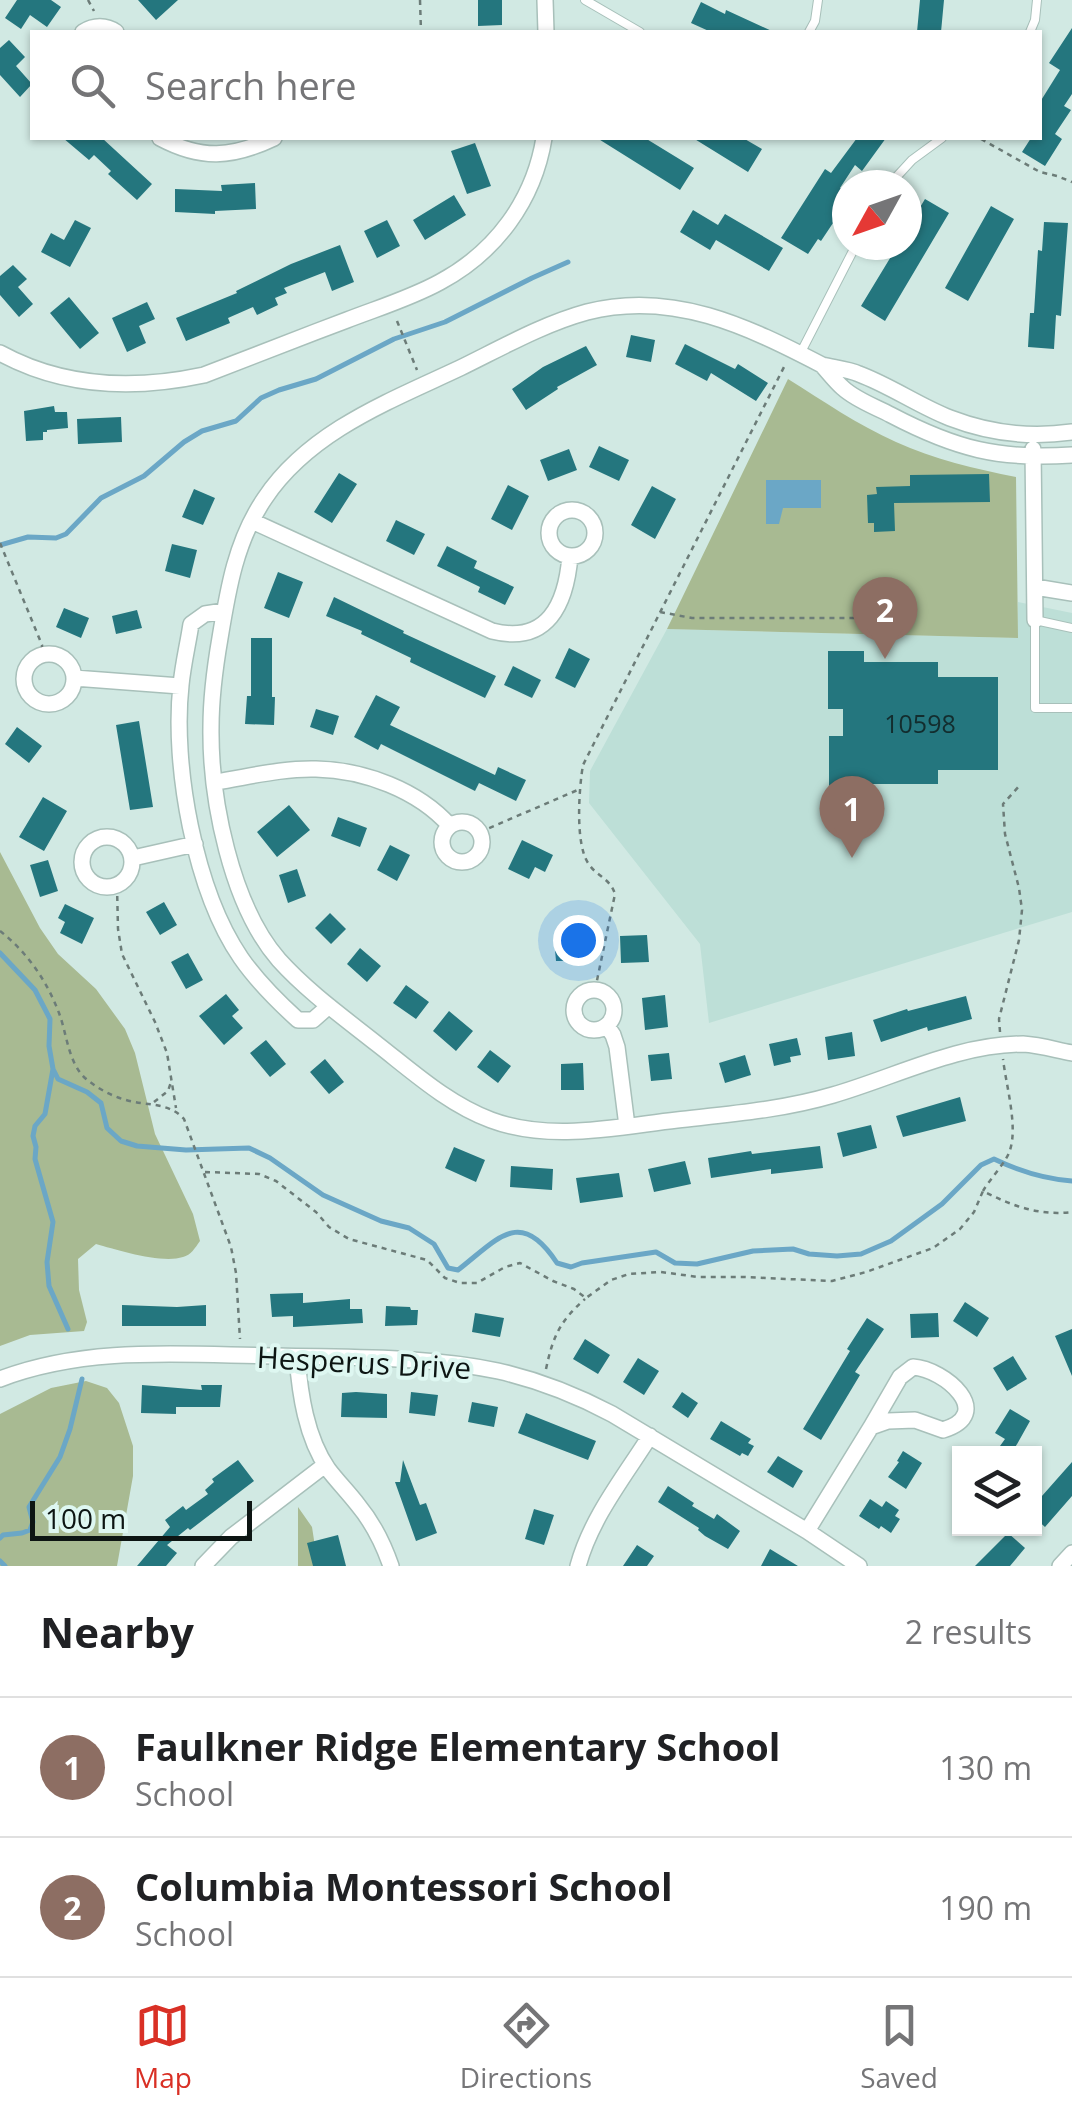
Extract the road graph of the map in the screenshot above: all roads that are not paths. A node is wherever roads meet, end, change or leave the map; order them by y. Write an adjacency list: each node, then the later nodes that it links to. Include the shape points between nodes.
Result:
1 (545, 0): 5 (street)
2 (586, 0): 6 (lane)
3 (818, 0): 7 (lane)
4 (1037, 0): 8 (lane)
5 (546, 30)
6 (637, 30)
7 (810, 30)
8 (1031, 30)
9 (164, 140): 10 (street, via 220,154)
10 (269, 140)
11 (543, 140): 15 (street, via 524,200 487,248 438,284 389,304 180,380 99,384 67,379)
12 (939, 140): 13 (lane)
13 (903, 170)
14 (847, 260): 16 (lane)
15 (0, 352)
16 (795, 352): 17 (street); 22 (street, via 681,308 628,305 582,313 345,425 279,480)
17 (822, 366): 19 (street, via 857,373 953,420); 21 (street, via 846,390 941,439)
18 (1072, 432): 19 (street)
19 (1032, 436): 21 (street)
20 (1072, 454): 21 (street)
21 (1033, 457): 24 (street)
22 (252, 521): 23 (street, via 508,635 532,630 556,612); 26 (street, via 237,552)
23 (570, 556)
24 (1034, 587): 25 (street); 27 (street)
25 (1072, 593)
26 (224, 611): 30 (street, via 191,624); 32 (street, via 210,730)
27 (1035, 620): 28 (lane); 31 (lane, via 1035,708)
28 (1072, 628)
29 (74, 678): 29 (street, via 64,658 54,654 33,659 23,674 27,693 43,704 63,701); 30 (street)
30 (180, 686): 34 (street, via 184,787)
31 (1072, 708)
32 (215, 782): 33 (street, via 340,771 398,789); 36 (street, via 232,872 252,920 278,958)
33 (450, 826): 33 (street, via 442,842 448,855 470,860 479,852 480,832 467,822)
34 (195, 844): 35 (street); 36 (street, via 227,936 257,980 298,1020 313,1020)
35 (132, 858): 35 (street, via 127,846 107,837 96,839 81,862 89,880 107,888 126,881)
36 (329, 1006): 39 (street, via 435,1089 492,1121 546,1132)
37 (607, 1026): 37 (street, via 614,1006 608,996 595,990 580,996 576,1017 586,1028); 39 (street)
38 (1072, 1054): 39 (street, via 1027,1044 980,1047 772,1110)
39 (627, 1126)
40 (297, 1356): 41 (street, Hesperus Drive, via 93,1356); 43 (street, Hesperus Drive, via 501,1372 581,1398); 44 (street, via 300,1392)
41 (0, 1379)
42 (871, 1427): 42 (street, via 914,1420 951,1428 964,1416 964,1399 942,1377 914,1367 900,1377); 45 (street)
43 (650, 1436): 45 (street, Hesperus Drive); 49 (street, via 595,1522)
44 (325, 1465): 47 (street); 48 (street, via 372,1524)
45 (807, 1532): 50 (street, Hesperus Drive)
46 (1072, 1553): 51 (street)
47 (203, 1566)
48 (391, 1566)
49 (578, 1566)
50 (859, 1566)
51 (1060, 1566)

